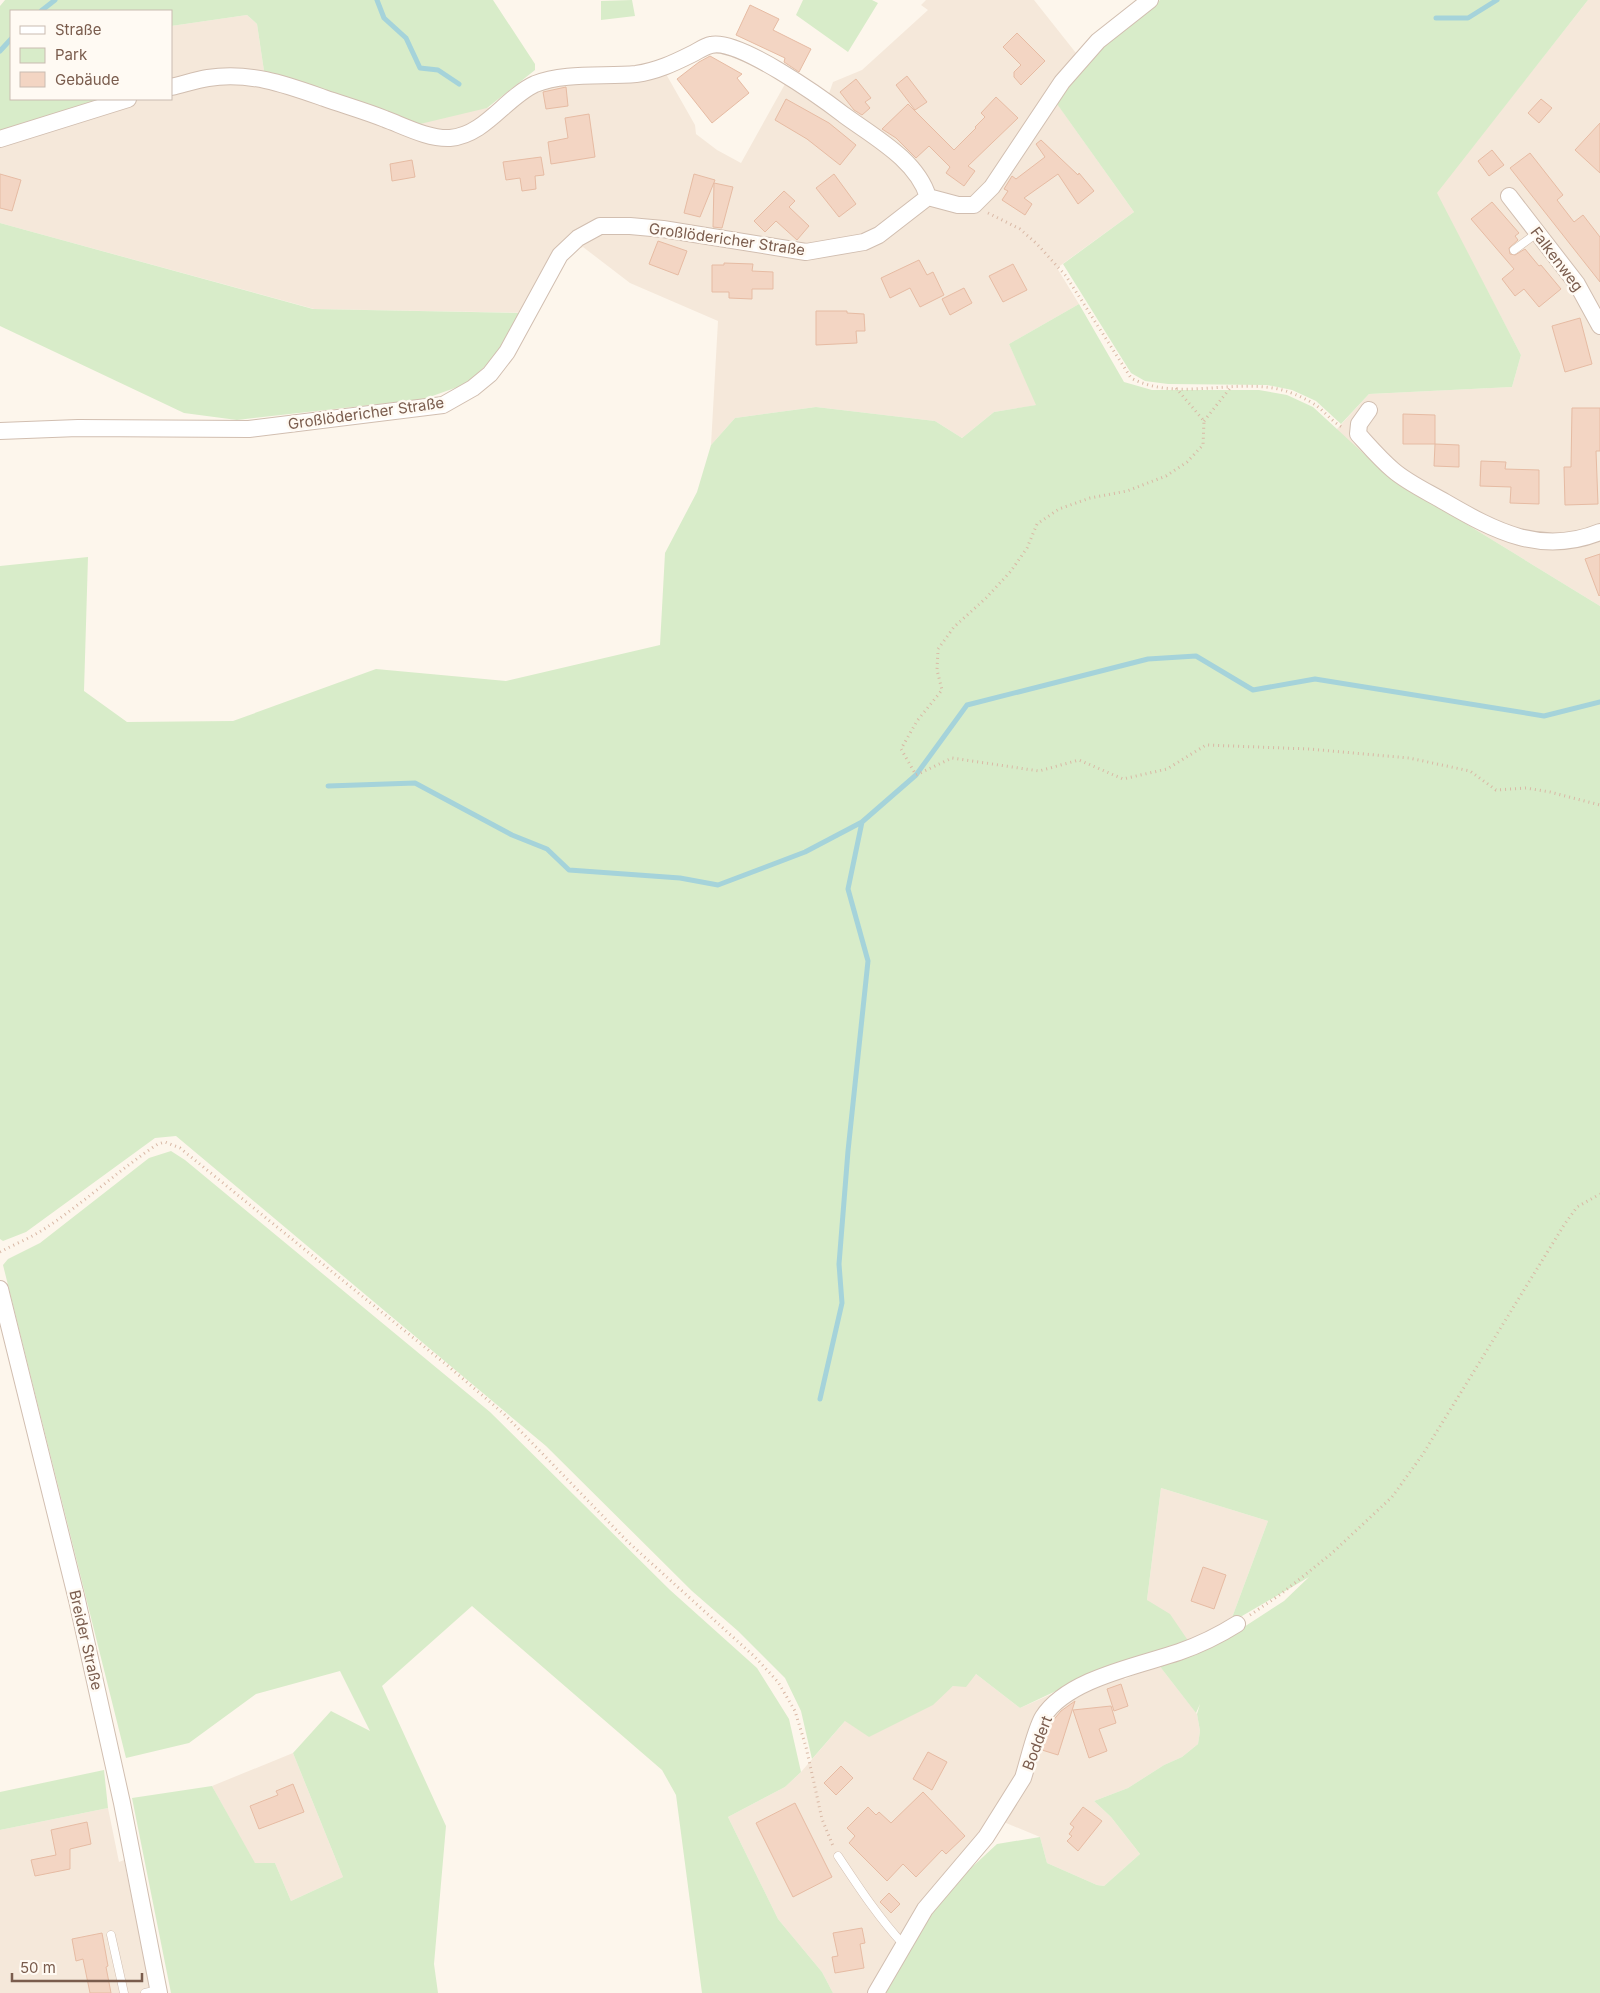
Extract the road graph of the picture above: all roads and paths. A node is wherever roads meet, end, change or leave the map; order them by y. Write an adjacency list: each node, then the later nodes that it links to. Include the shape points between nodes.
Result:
1 (1150, 0): 7 (street, via 1098,41 1074,67 992,187)
2 (172, 87): 6 (street, via 210,77 266,79 419,132 449,138 480,126 536,84 577,77 651,72 711,44 723,44 780,72 842,113 900,157 918,176)
3 (125, 100): 4 (street)
4 (0, 139)
5 (1509, 196): 8 (street, Falkenweg)
6 (928, 197): 7 (street, via 958,205); 15 (street, Großlödericher Straße, via 879,235 864,242 806,252 663,229 600,226 578,238 560,256 507,352 490,374 443,405 249,429 78,428)
7 (974, 205): 12 (path, via 1020,229 1066,276 1130,378 1143,385)
8 (1537, 233): 9 (lane); 10 (street, Falkenweg, via 1577,284)
9 (1514, 250)
10 (1600, 326)
11 (1231, 387): 12 (path); 14 (path); 16 (path, via 1285,391 1315,404 1340,426)
12 (1176, 388): 14 (path)
13 (1369, 410): 16 (street, via 1359,424)
14 (1204, 421): 18 (path, via 1203,445 1187,462 1166,476 1127,491 1090,498 1059,509 1037,524 1027,548 1011,571 954,627 938,649 937,670 942,690 917,720 900,749 916,775 952,758 1039,771 1079,760 1123,779 1167,769 1206,745 1308,749 1409,758 1470,771 1496,790 1526,788)
15 (0, 432)
16 (1358, 434): 17 (street, via 1394,471 1506,534 1550,542 1570,541)
17 (1600, 532)
18 (1600, 805)
19 (1600, 1194): 22 (path, via 1577,1206 1408,1476 1392,1496 1281,1594)
20 (0, 1252): 23 (path, via 71,1211 158,1144 165,1142 180,1148 504,1414 628,1542 755,1657 778,1682 795,1711 822,1819)
21 (0, 1289): 26 (street, Breider Straße, via 79,1610 122,1803)
22 (1237, 1624): 25 (street, Boddert, via 1197,1645 1093,1681 1067,1693 1054,1704 1043,1718 1018,1787 986,1837 925,1908)
23 (838, 1856): 25 (lane, via 868,1901)
24 (111, 1936): 27 (lane)
25 (903, 1944): 28 (street, Boddert)
26 (154, 1992)
27 (124, 1993)
28 (876, 1993)

